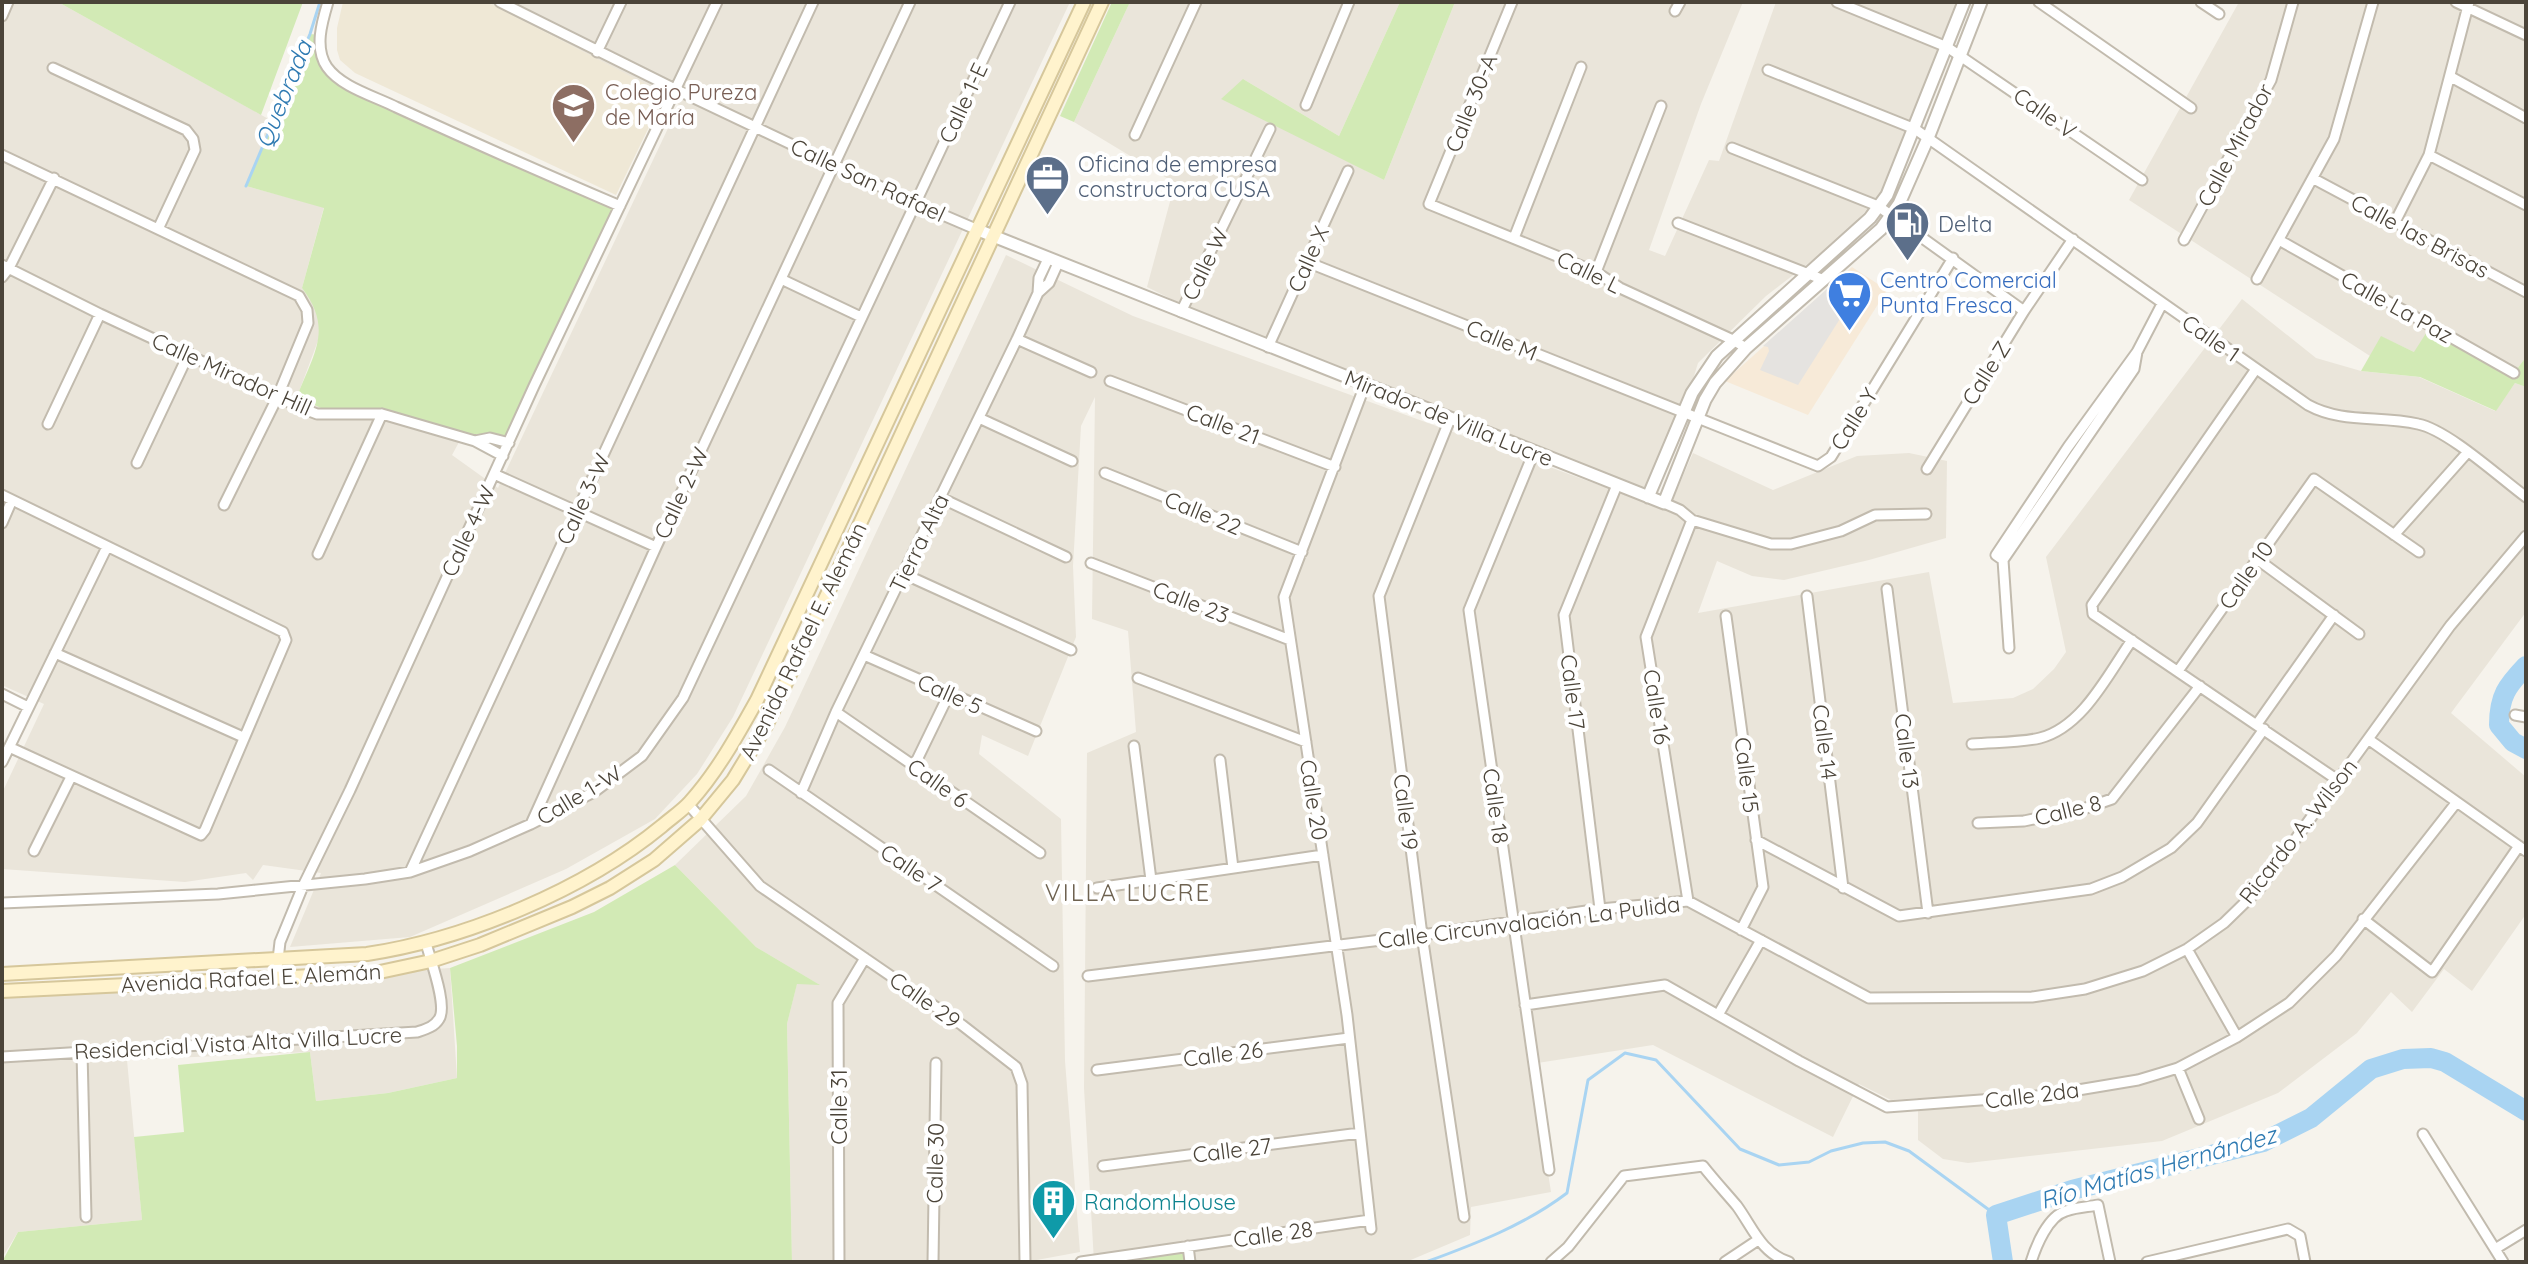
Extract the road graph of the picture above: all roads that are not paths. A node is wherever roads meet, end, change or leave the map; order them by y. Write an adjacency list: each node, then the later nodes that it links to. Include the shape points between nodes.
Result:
1 (8, 2): 24 (street)
2 (328, 2): 54 (street, via 322,50 327,66 341,80)
3 (501, 2): 27 (street, Calle San Rafael)
4 (621, 2): 27 (street)
5 (717, 2): 33 (street, Calle 4-W)
6 (813, 2): 38 (street, Calle 3-W)
7 (910, 2): 46 (street, Calle 2-W)
8 (1010, 2): 51 (street, Calle 1-E)
9 (1084, 2): 60 (main road, Avenida Rafael E. Alemán)
10 (1102, 2): 61 (main road, Avenida Rafael E. Alemán)
11 (1196, 2): 41 (street)
12 (1349, 2): 34 (street)
13 (1512, 2): 52 (street, Calle 30-A)
14 (1837, 2): 26 (street, Calle V)
15 (1964, 2): 26 (street)
16 (1981, 2): 28 (street)
17 (2039, 2): 36 (street)
18 (2201, 2): 23 (street)
19 (2293, 2): 64 (street, Calle Mirador, via 2271,80)
20 (2373, 2): 49 (street, via 2334,139)
21 (2456, 2): 22 (street)
22 (2469, 4): 25 (street); 32 (street)
23 (2219, 14)
24 (2, 16)
25 (2526, 35)
26 (1947, 47): 28 (street, Calle V); 40 (street)
27 (597, 52): 33 (street, Calle San Rafael)
28 (1960, 54): 42 (street); 50 (street, Calle V)
29 (1581, 67): 62 (street)
30 (53, 68): 59 (street, via 186,130 193,139 195,150)
31 (1768, 70): 40 (street, Calle 1)
32 (2451, 77): 37 (street); 45 (street)
33 (677, 90): 38 (street, Calle San Rafael); 54 (street, Calle 4-W)
34 (1306, 105)
35 (1661, 106): 70 (street)
36 (2191, 108)
37 (2526, 118)
38 (754, 126): 46 (street, Calle San Rafael); 123 (street, Calle 3-W)
39 (1270, 129): 79 (street, Calle W)
40 (1915, 129): 42 (street, Calle 1); 55 (street)
41 (1135, 135)
42 (1928, 138): 56 (street); 63 (street, Calle 1)
43 (1732, 148): 55 (street)
44 (2, 155): 48 (street)
45 (2429, 155): 53 (street); 57 (street)
46 (834, 164): 51 (street, Calle San Rafael); 73 (street, Calle 2-W)
47 (1348, 171): 68 (street, Calle X)
48 (54, 178): 59 (street); 69 (street)
49 (2314, 179): 57 (street, Calle las Brisas); 65 (street)
50 (2142, 180)
51 (915, 203): 60 (street, Calle San Rafael); 81 (street, Calle 1-W)
52 (1429, 204): 62 (street, Calle L)
53 (2526, 205)
54 (620, 206): 105 (street, Calle 4-W)
55 (1878, 206): 56 (street); 71 (street)
56 (1892, 216): 66 (street); 75 (street)
57 (2395, 222): 76 (street, Calle las Brisas)
58 (1678, 223): 71 (street)
59 (159, 227): 95 (street, via 299,296 308,323)
60 (978, 230): 61 (street, Mirador de Villa Lucre); 172 (main road, Avenida Rafael E. Alemán, via 757,700 718,767)
61 (993, 237): 67 (street, Mirador de Villa Lucre); 173 (main road, Avenida Rafael E. Alemán, via 767,724 733,780)
62 (1514, 238): 70 (street, Calle L)
63 (2073, 239): 77 (street, Calle 1); 78 (street, Calle Z)
64 (2184, 240)
65 (2279, 240): 74 (street); 89 (street, Calle La Paz)
66 (1953, 258): 78 (street); 101 (street, Calle Y, via 1824,463 1811,465)
67 (1053, 261): 79 (street, Mirador de Villa Lucre); 82 (street, Tierra Alta, via 1039,278 1038,293)
68 (1307, 262): 84 (street, Calle X); 96 (street, Calle M)
69 (6, 266): 72 (street); 80 (street, Calle Mirador Hill)
70 (1596, 272): 83 (street, Calle L)
71 (1808, 274): 75 (street); 83 (street)
72 (2, 277)
73 (781, 279): 81 (street); 130 (street, Calle 2-W)
74 (2257, 279)
75 (1824, 280): 85 (street)
76 (2526, 292)
77 (2162, 304): 87 (street, Calle 1); 94 (street)
78 (2024, 311): 113 (street, Calle Z)
79 (1181, 312): 84 (street, Mirador de Villa Lucre)
80 (100, 314): 86 (street, Calle Mirador Hill); 103 (street)
81 (861, 317): 175 (street, Calle 1-W, via 683,698 642,756 594,792)
82 (1017, 339): 88 (street); 99 (street, Tierra Alta)
83 (1733, 340): 85 (street, Calle L); 90 (street)
84 (1268, 347): 93 (street, Mirador de Villa Lucre)
85 (1746, 348): 92 (street)
86 (189, 353): 95 (street, Calle Mirador Hill); 111 (street)
87 (2256, 369): 108 (street, Calle 1, via 2326,415 2421,424); 144 (street, via 2092,605 2093,614)
88 (1091, 372)
89 (2514, 373)
90 (1703, 374): 92 (street); 96 (street)
91 (1110, 381): 112 (street, Calle 21)
92 (1715, 383): 101 (street)
93 (1365, 385): 100 (street, Mirador de Villa Lucre); 112 (street, Calle 20)
94 (2111, 395): 98 (street); 102 (street)
95 (277, 398): 97 (street, Calle Mirador Hill, via 317,414); 122 (street)
96 (1683, 412): 101 (street, Calle M); 117 (street)
97 (382, 414): 104 (street, Calle Mirador Hill); 133 (street)
98 (2091, 414): 102 (street); 106 (street)
99 (979, 418): 110 (street); 120 (street, Tierra Alta)
100 (1450, 419): 107 (street, Mirador de Villa Lucre); 194 (street, Calle 19, via 1379,596)
101 (1697, 419): 121 (street)
102 (2101, 420): 106 (street)
103 (48, 424)
104 (475, 441): 105 (street, Calle Mirador Hill); 109 (street, Calle Mirador Hill)
105 (509, 443): 109 (street, Calle 4-W)
106 (2072, 450): 145 (street, via 2003,560)
107 (1534, 452): 116 (street, Mirador de Villa Lucre); 192 (street, Calle 18, via 1469,610)
108 (2467, 453): 118 (street, Calle 1); 127 (street)
109 (503, 456): 115 (street, Calle 4-W)
110 (1072, 461)
111 (137, 463)
112 (1335, 467): 131 (street, Calle 20)
113 (1927, 469)
114 (1105, 473): 131 (street, Calle 22)
115 (494, 474): 123 (street); 184 (street, Calle 4-W)
116 (1617, 485): 117 (street, Mirador de Villa Lucre); 189 (street, Calle 17, via 1564,615)
117 (1648, 497): 121 (street, Mirador de Villa Lucre)
118 (2526, 497)
119 (7, 498): 126 (street); 129 (street)
120 (941, 498): 134 (street); 137 (street, Tierra Alta)
121 (1664, 503): 125 (street, Mirador de Villa Lucre)
122 (224, 505)
123 (578, 511): 130 (street); 182 (street, Calle 3-W)
124 (1926, 514): 125 (street, Mirador de Villa Lucre, via 1875,515 1841,531 1791,544 1771,544)
125 (1692, 520): 187 (street, Calle 16, via 1646,637)
126 (2, 523)
127 (2394, 535): 132 (street); 135 (street, Calle 10, via 2314,479)
128 (2526, 536): 159 (street, Ricardo A. Wilson, via 2450,626)
129 (107, 547): 147 (street); 158 (street, via 283,632 286,640)
130 (656, 547): 175 (street, Calle 2-W)
131 (1302, 552): 143 (street, Calle 20, via 1284,597)
132 (2419, 552)
133 (318, 554)
134 (1066, 557)
135 (2257, 559): 140 (street); 149 (street, Calle 10)
136 (1091, 563): 143 (street, Calle 23)
137 (904, 574): 146 (street); 148 (street, Tierra Alta)
138 (1887, 589): 190 (street, Calle 13)
139 (1807, 596): 186 (street, Calle 14)
140 (2334, 615): 142 (street); 156 (street)
141 (1726, 616): 176 (street, Calle 15)
142 (2359, 634)
143 (1290, 640): 160 (street, Calle 20)
144 (2132, 640): 149 (street); 161 (street, via 2083,710 2065,726 2041,738)
145 (2009, 648)
146 (1071, 650)
147 (55, 653): 154 (street); 158 (street)
148 (864, 655): 153 (street, Calle 5); 155 (street, Tierra Alta)
149 (2178, 671): 151 (street)
150 (1138, 678): 160 (street)
151 (2200, 686): 156 (street); 174 (street, Calle 8, via 2112,799 2024,821)
152 (2, 694): 154 (street)
153 (949, 694): 157 (street, Calle 5); 166 (street)
154 (28, 707): 163 (street)
155 (836, 712): 166 (street, Calle 6); 170 (street, Tierra Alta)
156 (2261, 727): 169 (street); 190 (street, via 2197,823 2171,848 2122,877 2091,889)
157 (1036, 731)
158 (243, 737): 168 (street, via 201,835)
159 (2368, 739): 169 (street, Ricardo A. Wilson); 171 (street)
160 (1306, 742): 180 (street, Calle 20)
161 (1972, 744)
162 (1134, 746): 183 (street)
163 (9, 747): 165 (street); 168 (street)
164 (1220, 760): 181 (street)
165 (2, 762)
166 (914, 766): 179 (street, Calle 6)
167 (769, 770): 170 (street, Calle 7)
168 (71, 777): 178 (street)
169 (2339, 781): 198 (street, Ricardo A. Wilson, via 2260,888)
170 (801, 793): 202 (street, Calle 7)
171 (2456, 803): 177 (street); 191 (street, Calle 2da)
172 (688, 804): 173 (street, Calle 29); 196 (main road, Avenida Rafael E. Alemán, via 599,870 473,928)
173 (700, 820): 199 (street, Calle 29, via 760,886); 201 (main road, Avenida Rafael E. Alemán, via 654,860 610,888 531,925)
174 (1978, 823)
175 (531, 824): 182 (street, Calle 1-W)
176 (1756, 840): 186 (street); 193 (street, Calle 15, via 1763,887)
177 (2522, 849): 191 (street, via 2432,972)
178 (34, 851)
179 (1040, 853)
180 (1323, 855): 181 (street); 197 (street, Calle 20)
181 (1233, 868): 183 (street)
182 (410, 872): 184 (street, Calle 1-W)
183 (1151, 880): 185 (street)
184 (303, 886): 188 (street, Calle 1-W); 200 (street, Calle 4-W)
185 (1097, 888)
186 (1843, 888): 190 (street, via 1899,916)
187 (1688, 901): 189 (street, Calle Circunvalación La Pulida); 193 (street, Calle Circunvalación La Pulida)
188 (2, 903)
189 (1600, 909): 192 (street, Calle Circunvalación La Pulida)
190 (1928, 913)
191 (2363, 919): 210 (street, Calle 2da, via 2336,956 2289,1003)
192 (1512, 922): 194 (street, Calle Circunvalación La Pulida); 208 (street, Calle 18)
193 (1741, 930): 195 (street, Calle Circunvalación La Pulida)
194 (1422, 935): 197 (street, Calle Circunvalación La Pulida); 223 (street, Calle 19)
195 (1761, 940): 207 (street, Calle Circunvalación La Pulida, via 1869,998); 209 (street)
196 (426, 943): 200 (main road, Avenida Rafael E. Alemán, via 367,954); 201 (street, Residencial Vista Alta Villa Lucre)
197 (1336, 946): 204 (street, Calle Circunvalación La Pulida); 211 (street, Calle 20)
198 (2187, 949): 207 (street, Ricardo A. Wilson, via 2143,971 2085,989); 210 (street)
199 (865, 958): 229 (street, Calle 31, via 838,1003); 231 (street, Calle 29, via 1016,1067 1022,1084)
200 (277, 959): 203 (main road, Avenida Rafael E. Alemán); 205 (street, Calle 4-W)
201 (431, 961): 205 (main road, Avenida Rafael E. Alemán, via 375,973); 212 (street, Residencial Vista Alta Villa Lucre, via 442,1017 417,1032)
202 (1053, 966)
203 (2, 974)
204 (1088, 976)
205 (276, 977): 206 (main road, Avenida Rafael E. Alemán)
206 (2, 991)
207 (1986, 998)
208 (1525, 1005): 209 (street, Calle 2da, via 1665,985); 221 (street, Calle 18)
209 (1718, 1015): 215 (street, Calle 2da, via 1887,1107 2048,1095)
210 (2237, 1037): 215 (street, Calle 2da)
211 (1349, 1038): 216 (street, Calle 26); 218 (street, Calle 20)
212 (82, 1052): 213 (street, Residencial Vista Alta Villa Lucre); 222 (street)
213 (2, 1057)
214 (936, 1063): 230 (street, Calle 30)
215 (2178, 1068): 217 (street)
216 (1097, 1070)
217 (2199, 1119)
218 (1360, 1133): 220 (street, Calle 27); 224 (street, Calle 20)
219 (2423, 1134): 228 (street)
220 (1103, 1166)
221 (1549, 1170)
222 (86, 1217)
223 (1464, 1217)
224 (1371, 1224): 227 (street, Calle 28)
225 (2526, 1230): 228 (street)
226 (1758, 1240): 234 (street, via 1703,1166 1691,1167 1624,1176); 235 (street); 236 (street)
227 (1188, 1246): 232 (street, Calle 28); 233 (street)
228 (2495, 1249): 241 (street)
229 (839, 1262)
230 (933, 1262)
231 (1025, 1262)
232 (1081, 1262)
233 (1190, 1262)
234 (1551, 1262)
235 (1725, 1262)
236 (1789, 1262)
237 (2031, 1262): 238 (street, via 2036,1246 2063,1211 2098,1205)
238 (2110, 1262)
239 (2147, 1262): 240 (street, via 2288,1229 2300,1236)
240 (2305, 1262)
241 (2503, 1262)

